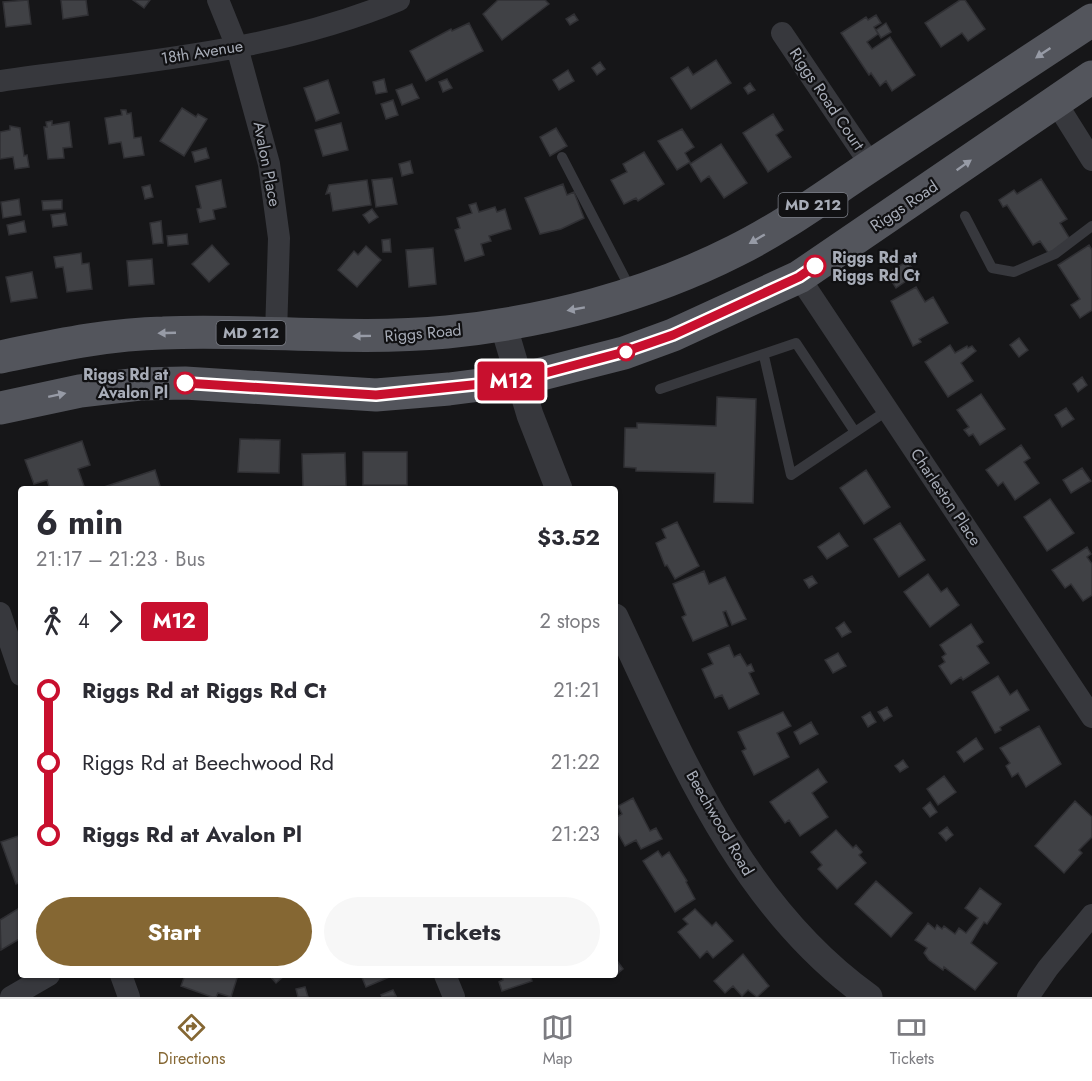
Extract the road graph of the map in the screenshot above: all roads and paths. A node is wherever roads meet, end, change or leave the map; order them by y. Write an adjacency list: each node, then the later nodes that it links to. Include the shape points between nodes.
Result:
1 (218, 0): 5 (street, Avalon Place)
2 (399, 0): 5 (street, 18th Avenue, via 353,19)
3 (1092, 20): 11 (main road, Riggs Road / MD 212, one-way to 11)
4 (782, 33): 11 (street, Riggs Road Court)
5 (237, 47): 7 (street, 18th Avenue); 17 (street, Avalon Place, via 262,131 275,197 279,238)
6 (1092, 77): 8 (main road, Riggs Road / MD 212)
7 (0, 81)
8 (1055, 101): 10 (street); 14 (main road, Riggs Road / MD 212, one-way to 8)
9 (562, 157): 15 (lane)
10 (1092, 160)
11 (871, 165): 15 (main road, Riggs Road / MD 212, one-way to 15, via 736,251)
12 (964, 216): 13 (lane, via 992,268 1014,272 1055,254)
13 (1092, 226)
14 (799, 277): 20 (main road, Riggs Road / MD 212, via 673,335); 23 (street, Charleston Place)
15 (632, 292): 16 (main road, Riggs Road / MD 212, one-way to 16, via 597,306)
16 (503, 324): 17 (main road, Riggs Road / MD 212, one-way to 17, via 398,336); 20 (street)
17 (276, 334): 19 (main road, Riggs Road / MD 212, one-way to 19, via 160,333)
18 (764, 356): 21 (lane); 24 (lane, via 796,343); 24 (lane, via 791,475)
19 (0, 357)
20 (519, 380): 22 (main road, Riggs Road / MD 212, one-way to 20, via 80,391 140,384 185,383 376,395); 25 (street)
21 (660, 389)
22 (0, 408)
23 (888, 410): 24 (lane); 29 (street, Charleston Place)
24 (855, 432)
25 (558, 486)
26 (0, 613): 28 (street)
27 (618, 623): 37 (street, Beechwood Road, via 707,808 746,872 797,933)
28 (18, 666)
29 (1092, 717)
30 (1092, 915): 38 (street)
31 (44, 978): 34 (street)
32 (122, 978): 35 (street)
33 (447, 978): 36 (street)
34 (11, 997)
35 (129, 997)
36 (454, 997)
37 (869, 997)
38 (1028, 997)

